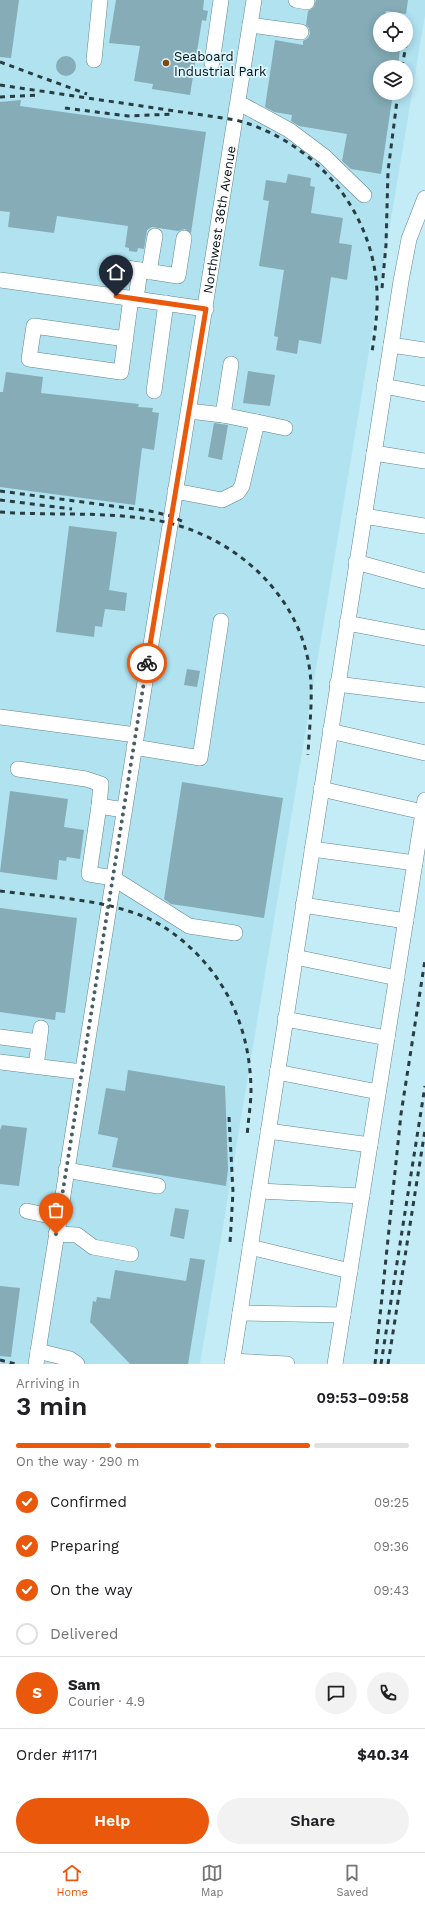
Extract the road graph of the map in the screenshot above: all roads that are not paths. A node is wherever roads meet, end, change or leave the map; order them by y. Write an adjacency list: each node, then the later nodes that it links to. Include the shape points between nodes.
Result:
1 (100, 0): 6 (street)
2 (220, 0): 7 (street)
3 (254, 0): 4 (street, Northwest 36th Avenue)
4 (250, 25): 5 (street); 8 (street, Northwest 36th Avenue)
5 (301, 32)
6 (94, 60)
7 (212, 63)
8 (238, 103): 9 (street, via 289,130 325,157); 18 (street, Northwest 36th Avenue)
9 (364, 194)
10 (425, 198): 20 (street, via 409,239)
11 (155, 236): 14 (street)
12 (184, 238): 14 (street, via 178,276)
13 (114, 266): 14 (street)
14 (145, 271): 16 (street)
15 (0, 280): 16 (street)
16 (134, 299): 17 (street); 19 (street)
17 (166, 303): 18 (street); 24 (street)
18 (206, 309): 26 (street, Northwest 36th Avenue)
19 (126, 339): 19 (street, via 121,372 30,360 34,326)
20 (391, 345): 21 (street); 23 (street)
21 (425, 350)
22 (231, 364): 27 (street)
23 (384, 386): 25 (street); 30 (street)
24 (154, 391)
25 (425, 394)
26 (189, 411): 27 (street); 32 (street, Northwest 36th Avenue)
27 (224, 415): 28 (street)
28 (257, 422): 29 (street); 32 (street, via 242,486 238,492 222,500)
29 (285, 428)
30 (374, 453): 31 (street); 33 (street)
31 (425, 461)
32 (175, 491): 44 (street, Northwest 36th Avenue)
33 (364, 516): 34 (street); 35 (street)
34 (425, 526)
35 (356, 562): 36 (street); 38 (street)
36 (425, 581)
37 (221, 621): 44 (street, via 200,758)
38 (347, 623): 39 (street); 40 (street)
39 (425, 638)
40 (337, 684): 41 (street); 43 (street)
41 (425, 695)
42 (0, 717): 44 (street)
43 (330, 731): 45 (street); 47 (street)
44 (134, 741): 50 (street, Northwest 36th Avenue)
45 (425, 752)
46 (18, 769): 48 (street, via 86,779 101,784)
47 (321, 790): 49 (street); 51 (street)
48 (99, 806): 50 (street); 53 (street, via 89,874)
49 (424, 806): 52 (street)
50 (124, 810): 53 (street, Northwest 36th Avenue)
51 (312, 849): 52 (street); 54 (street)
52 (415, 863): 55 (street)
53 (113, 878): 56 (street, via 189,926); 64 (street, Northwest 36th Avenue)
54 (303, 905): 55 (street); 57 (street)
55 (406, 921): 58 (street)
56 (235, 933)
57 (295, 957): 58 (street); 59 (street)
58 (397, 978): 61 (street)
59 (285, 1019): 61 (street); 65 (street)
60 (0, 1037): 63 (street, via 40,1035)
61 (387, 1038): 66 (street)
62 (0, 1062): 63 (street)
63 (36, 1066): 64 (street)
64 (82, 1072): 69 (street, Northwest 36th Avenue)
65 (277, 1072): 66 (street); 67 (street)
66 (378, 1092): 68 (street)
67 (268, 1131): 68 (street); 71 (street)
68 (370, 1145): 72 (street)
69 (66, 1170): 70 (street); 74 (street, Northwest 36th Avenue)
70 (158, 1186)
71 (259, 1191): 72 (street); 76 (street)
72 (362, 1196): 78 (street)
73 (27, 1211): 74 (street)
74 (59, 1218): 75 (street, Northwest 36th Avenue)
75 (56, 1234): 77 (street, via 77,1235 93,1247); 81 (street, Northwest 36th Avenue)
76 (250, 1247): 78 (street); 79 (street)
77 (131, 1254)
78 (350, 1271): 80 (street)
79 (240, 1312): 80 (street); 82 (street)
80 (343, 1316): 86 (street)
81 (37, 1357): 83 (street, via 70,1358)
82 (232, 1362): 84 (street)
83 (77, 1364)
84 (283, 1364): 85 (street)
85 (287, 1364)
86 (335, 1364)

